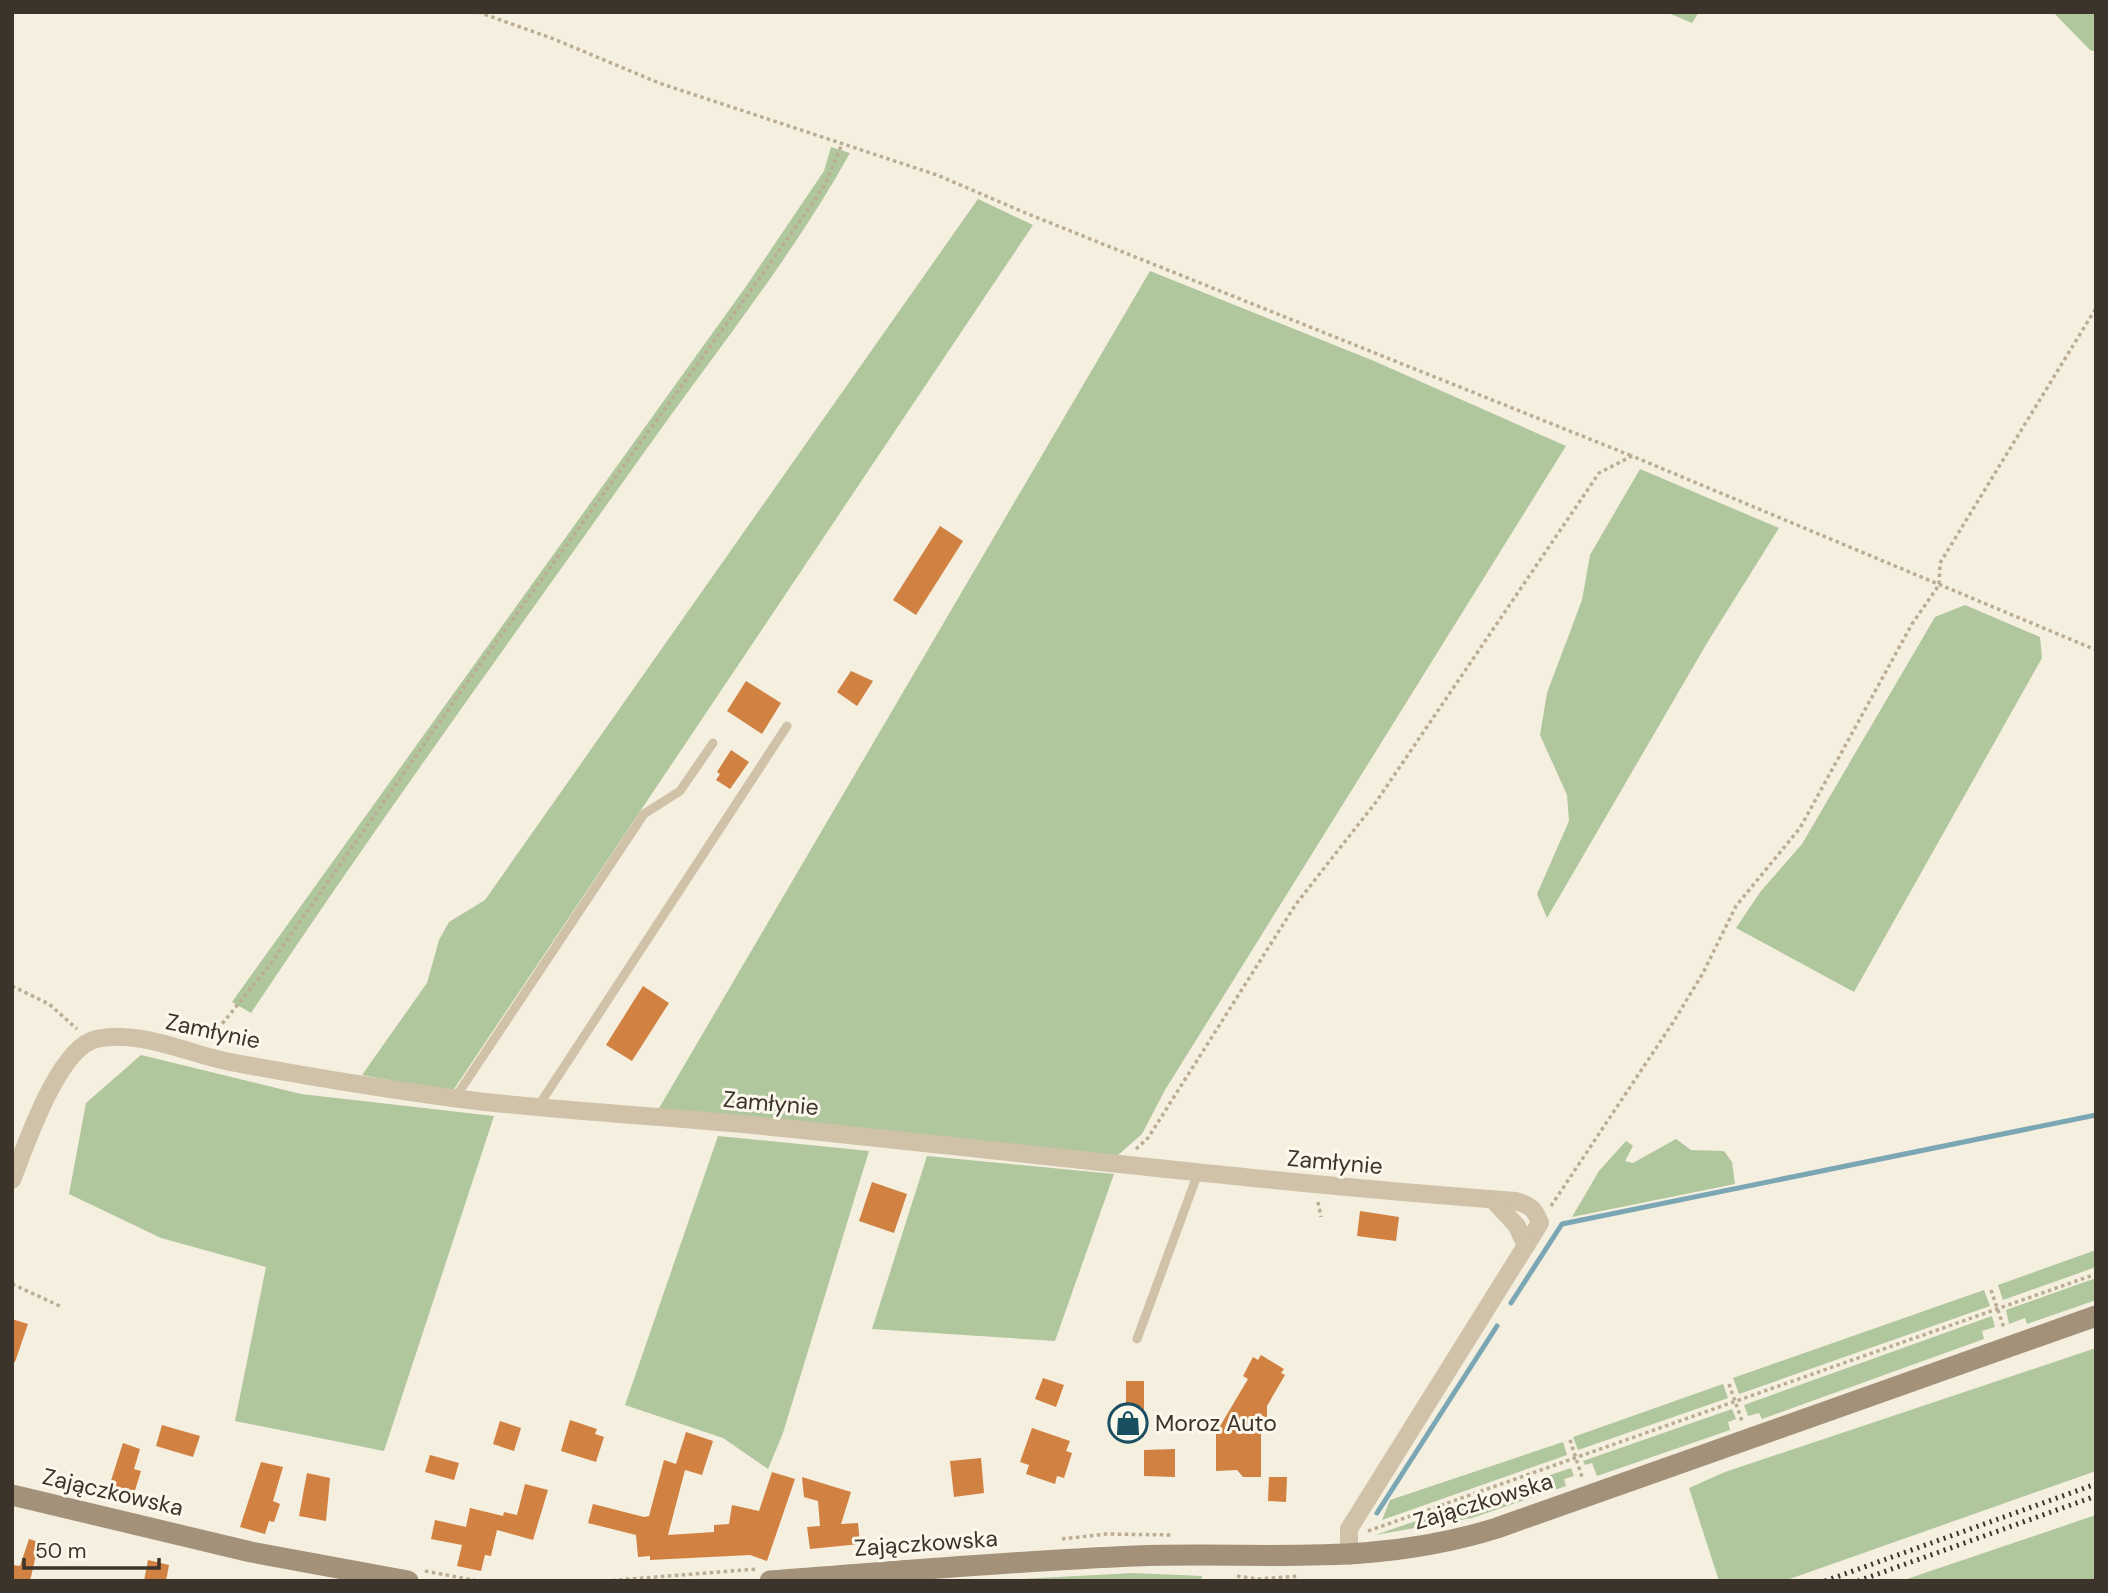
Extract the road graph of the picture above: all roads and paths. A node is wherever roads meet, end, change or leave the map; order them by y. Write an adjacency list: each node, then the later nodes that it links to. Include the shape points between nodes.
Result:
1 (478, 12): 2 (path, via 659,82)
2 (842, 143): 4 (path, via 937,174); 11 (path, via 825,185 764,272 269,966)
3 (2096, 308): 5 (path, via 1940,563)
4 (1632, 456): 5 (path); 14 (path, via 1600,473 1376,802 1296,904 1147,1138)
5 (1939, 585): 6 (path); 18 (path, via 1912,624 1800,828 1736,906 1674,1021)
6 (2096, 650)
7 (786, 726): 13 (lane)
8 (713, 743): 12 (lane, via 680,792 644,814)
9 (12, 986): 10 (path, via 62,1013)
10 (86, 1042): 11 (street, Zamłynie, via 128,1039); 16 (street, via 60,1073)
11 (194, 1053): 12 (street, Zamłynie)
12 (454, 1098): 13 (street, Zamłynie)
13 (540, 1109): 14 (street, Zamłynie, via 766,1126)
14 (1119, 1164): 15 (street, Zamłynie)
15 (1198, 1173): 17 (street, Zamłynie); 26 (lane)
16 (12, 1180)
17 (1493, 1200): 18 (street, Zamłynie, via 1529,1205); 19 (street, via 1517,1226)
18 (1540, 1223): 19 (street)
19 (1526, 1246): 36 (street, via 1349,1529)
20 (2096, 1274): 24 (path)
21 (12, 1284): 23 (path)
22 (1992, 1290): 24 (path)
23 (62, 1307)
24 (1998, 1309): 27 (path); 29 (path)
25 (2096, 1316): 27 (main road, Zajączkowska)
26 (1137, 1339)
27 (2010, 1347): 30 (main road, Zajączkowska)
28 (1728, 1384): 29 (path)
29 (1735, 1401): 30 (path); 32 (path)
30 (1749, 1439): 34 (main road, Zajączkowska)
31 (1570, 1440): 32 (path)
32 (1575, 1458): 34 (path); 35 (path)
33 (12, 1495): 40 (main road, Zajączkowska, via 251,1552)
34 (1588, 1496): 36 (main road, Zajączkowska, via 1458,1540)
35 (1357, 1534)
36 (1349, 1556): 41 (main road, Zajączkowska, via 1137,1556)
37 (1300, 1576): 39 (path)
38 (1257, 1579): 39 (path)
39 (1264, 1580)
40 (408, 1581)
41 (770, 1581)

